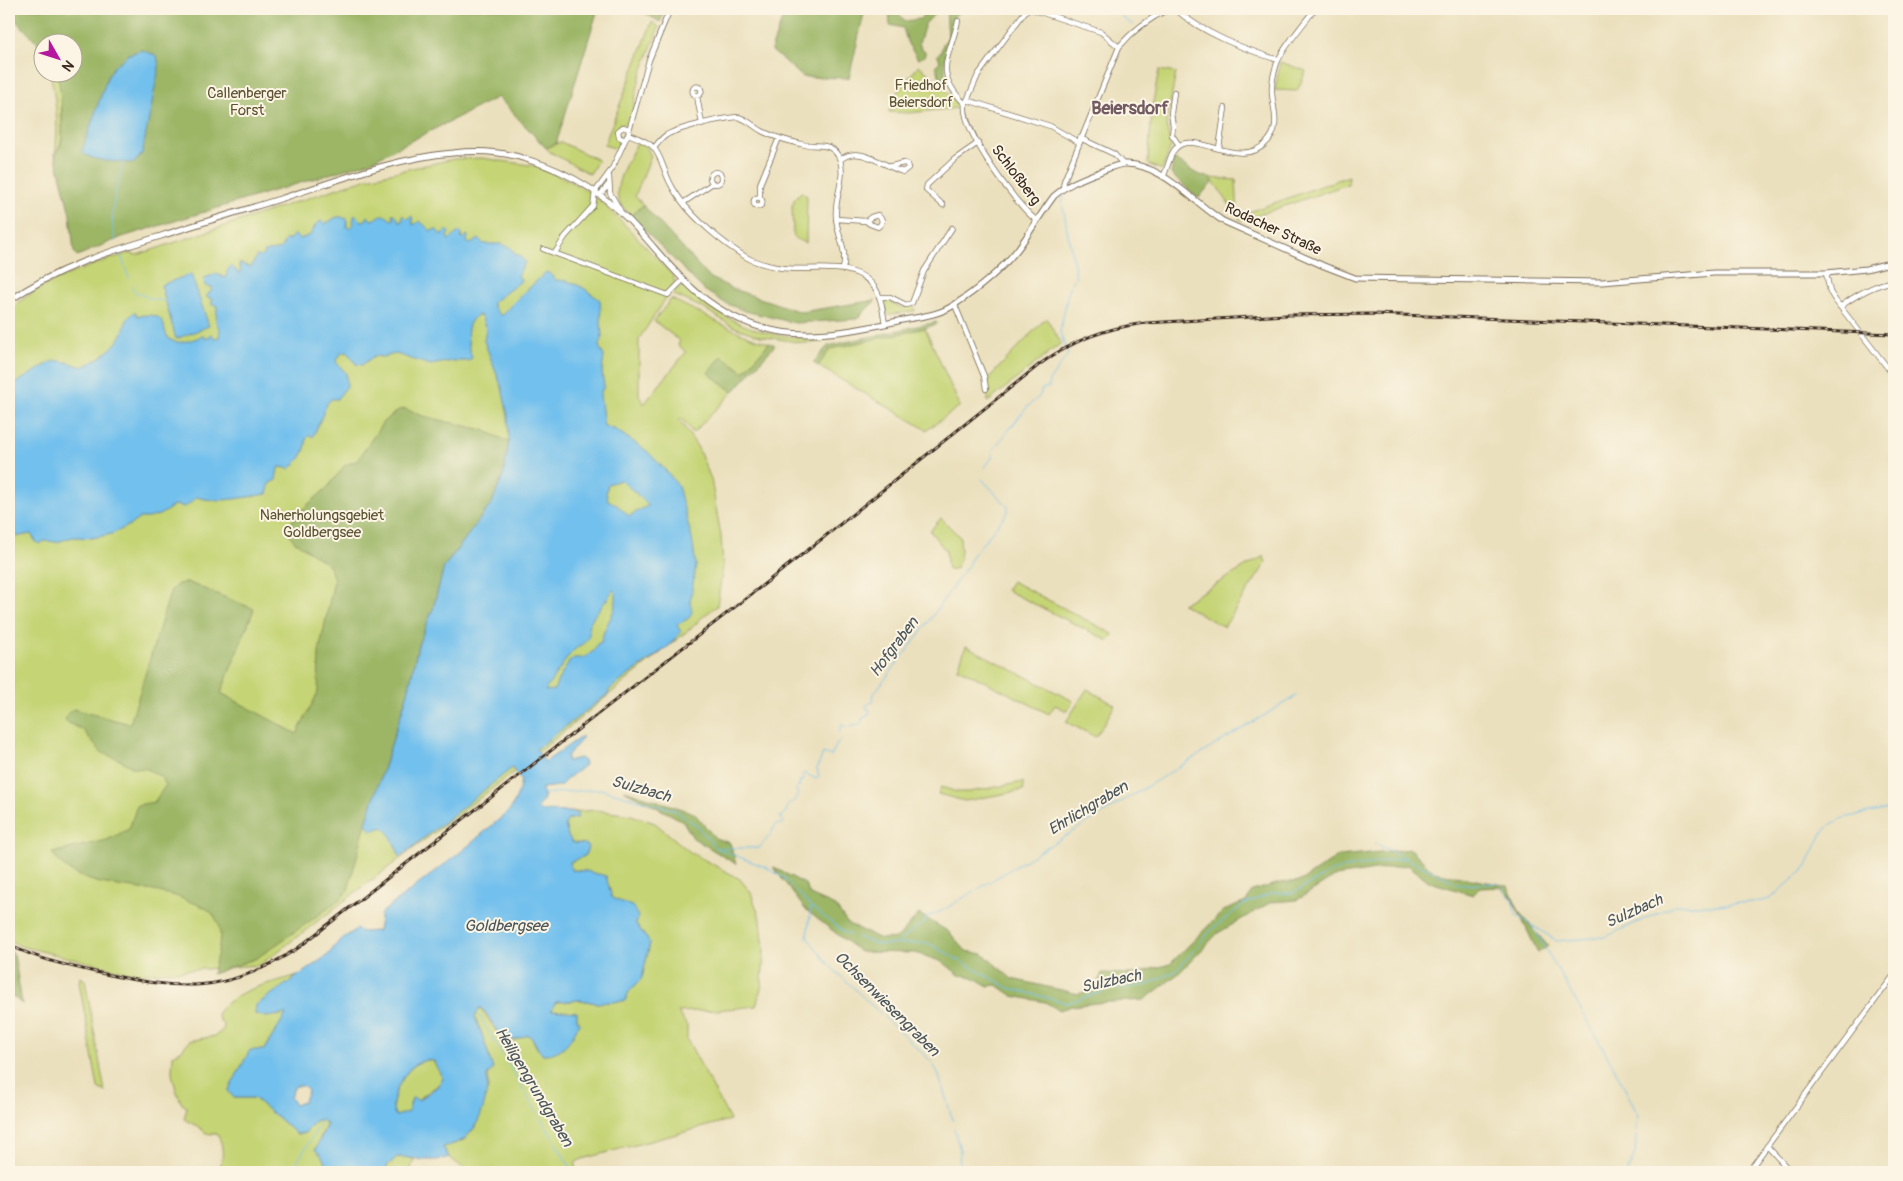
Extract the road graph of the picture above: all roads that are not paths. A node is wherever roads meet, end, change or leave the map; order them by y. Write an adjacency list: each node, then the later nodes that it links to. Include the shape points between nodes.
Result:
1 (670, 9): 14 (street, via 649,60)
2 (1029, 9): 7 (street, via 1100,32); 11 (street, via 978,75)
3 (1169, 9): 7 (street, via 1140,26)
4 (1175, 9): 8 (street, via 1222,38)
5 (1314, 9): 8 (street)
6 (958, 22): 11 (street, Schloßberg, via 946,63 946,79 955,94)
7 (1119, 47): 17 (street)
8 (1278, 60): 21 (street, via 1272,93 1276,122 1268,141 1249,153)
9 (1174, 92): 19 (street, via 1172,135)
10 (697, 96): 13 (street)
11 (966, 102): 17 (street, via 1050,126); 18 (street, Schloßberg, via 966,118)
12 (1225, 108): 21 (street)
13 (702, 124): 15 (street, via 744,118); 20 (street, via 666,136)
14 (629, 131): 16 (street); 16 (street, via 622,127 618,131); 20 (street)
15 (779, 138): 22 (street, via 806,146 824,146 834,151); 31 (street, via 760,184)
16 (625, 140): 25 (street)
17 (1079, 140): 23 (street, via 1114,154); 29 (street)
18 (978, 143): 33 (street, Schloßberg, via 927,185 926,190); 36 (street, Schloßberg, via 996,173)
19 (1179, 145): 21 (street, via 1189,143); 26 (street)
20 (654, 148): 32 (street)
21 (1219, 148)
22 (840, 160): 24 (street, via 860,154); 35 (street, via 842,175)
23 (1123, 164): 26 (street, Rodacher Straße, via 1142,167); 29 (street)
24 (891, 166)
25 (609, 174): 28 (street); 30 (street)
26 (1163, 177): 43 (street, Rodacher Straße, via 1223,221 1355,278 1602,282 1714,273)
27 (713, 183): 32 (street)
28 (609, 184): 30 (street); 34 (street, via 612,198)
29 (1063, 188): 36 (street)
30 (599, 195): 34 (street); 40 (street); 47 (street, via 552,168 516,156 472,152 434,155 96,256 47,277)
31 (760, 198)
32 (683, 203): 42 (street, via 720,238 748,258 782,268)
33 (943, 205)
34 (625, 218): 44 (street)
35 (836, 220): 37 (street); 42 (street, via 844,248)
36 (1036, 220): 48 (street, via 1006,262)
37 (866, 221)
38 (952, 228): 46 (street, via 924,271 912,303 906,305 890,297)
39 (543, 249): 40 (street)
40 (555, 253): 44 (street, via 668,295)
41 (1894, 262): 43 (street, Rodacher Straße, via 1866,269)
42 (843, 270): 46 (street, via 861,275 875,288)
43 (1826, 272): 49 (street, via 1830,292)
44 (683, 280): 50 (street, via 729,314 772,331 838,333)
45 (1894, 281): 49 (street, via 1874,286)
46 (879, 297): 50 (street)
47 (9, 301)
48 (955, 305): 50 (street, via 932,314); 52 (street, via 984,376)
49 (1840, 307): 51 (street)
50 (885, 324)
51 (1894, 376)
52 (986, 389)
53 (1894, 975): 54 (street)
54 (1767, 1146): 55 (street); 56 (street)
55 (1748, 1172)
56 (1791, 1172)

